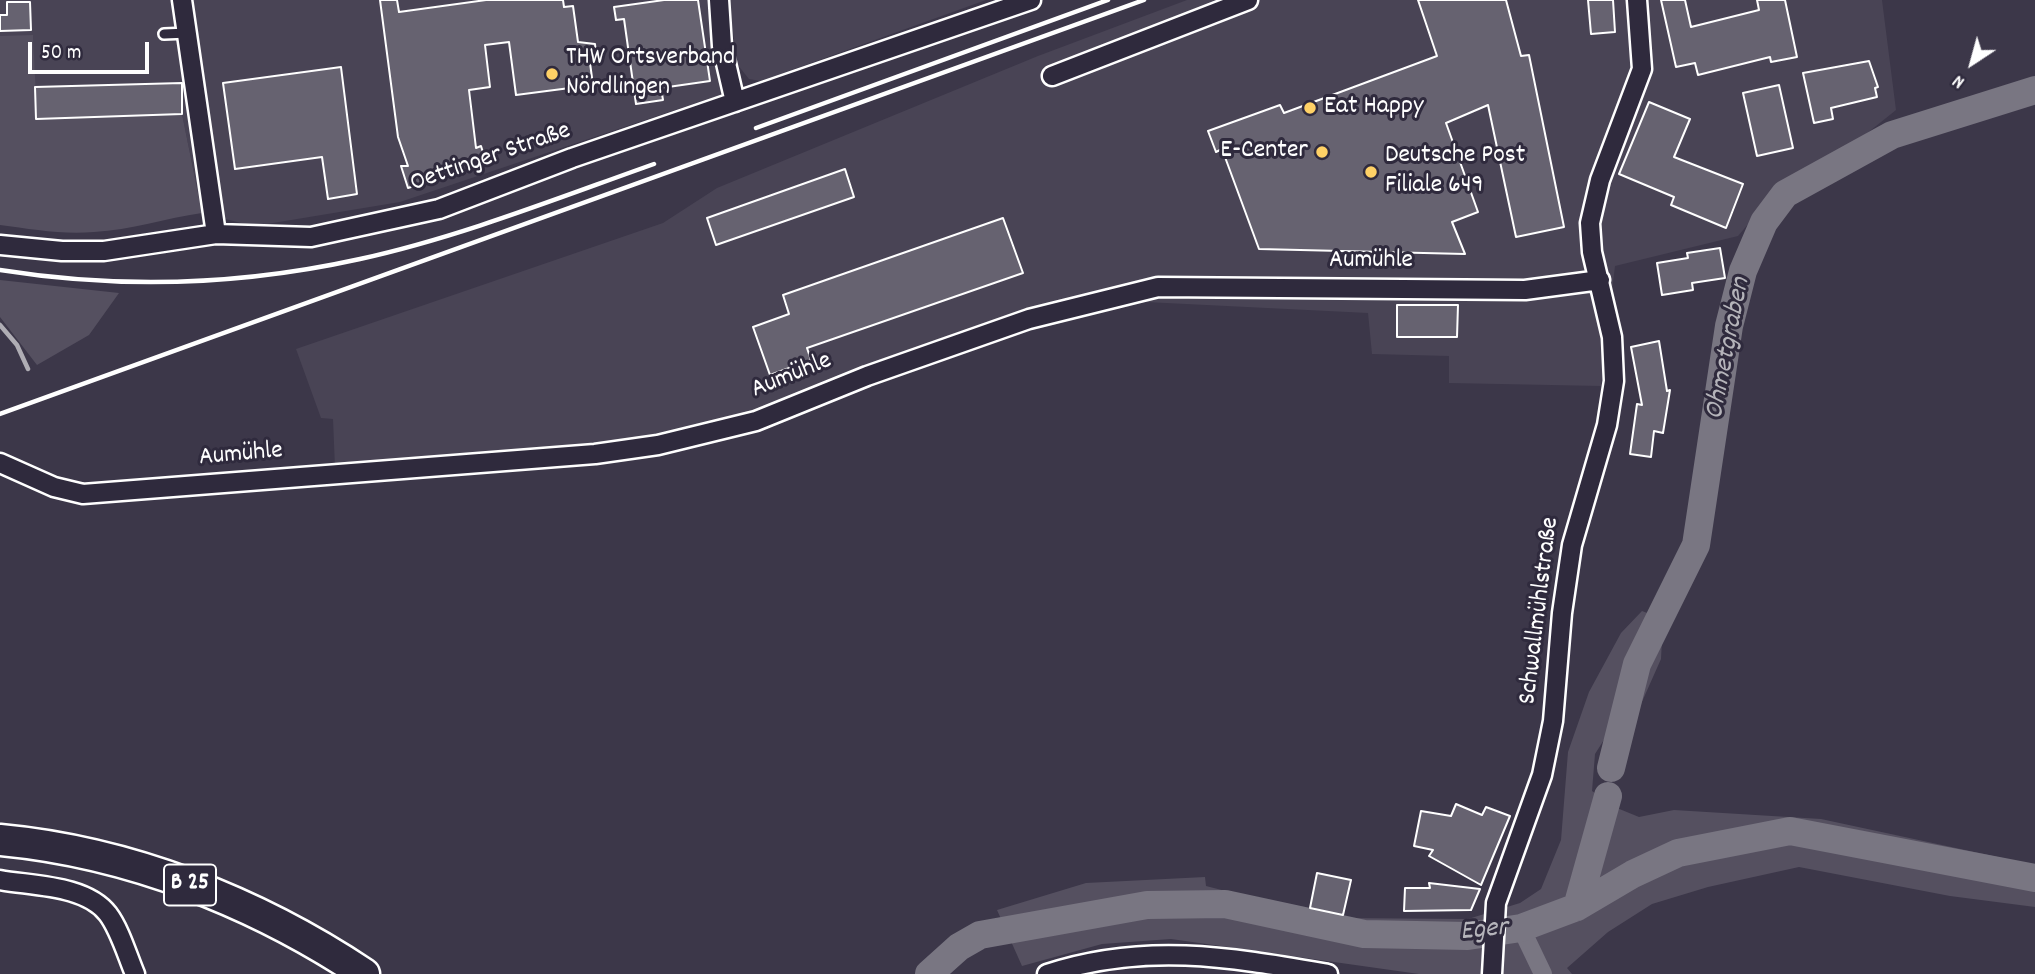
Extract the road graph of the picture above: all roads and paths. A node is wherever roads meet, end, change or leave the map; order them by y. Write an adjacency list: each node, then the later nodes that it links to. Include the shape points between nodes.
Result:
1 (182, 0): 6 (street)
2 (719, 0): 9 (street, via 722,46)
3 (1031, 0): 9 (street, Oettinger Straße)
4 (1248, 0): 8 (street)
5 (1637, 0): 12 (street, Schwallmühlstraße, via 1642,69 1600,180 1590,223)
6 (188, 33): 7 (lane); 10 (street)
7 (163, 34)
8 (1052, 76)
9 (735, 102): 10 (street, Oettinger Straße, via 439,209 311,237)
10 (216, 234): 11 (street, Oettinger Straße, via 104,251)
11 (0, 245)
12 (1600, 280): 13 (street, Aumühle, via 1525,290 1158,287 1029,319 866,376 756,421 658,445 596,454 83,494 54,487); 20 (street, Schwallmühlstraße, via 1612,337 1614,381 1607,425 1572,545 1553,721 1542,775 1496,903)
13 (0, 463)
14 (0, 840): 17 (main road, B 25, via 111,859 182,882 281,924)
15 (0, 880): 16 (street, via 77,894 96,902 108,915)
16 (135, 974)
17 (364, 974)
18 (1047, 974): 19 (street, via 1088,961 1173,953)
19 (1328, 974)
20 (1492, 974)

